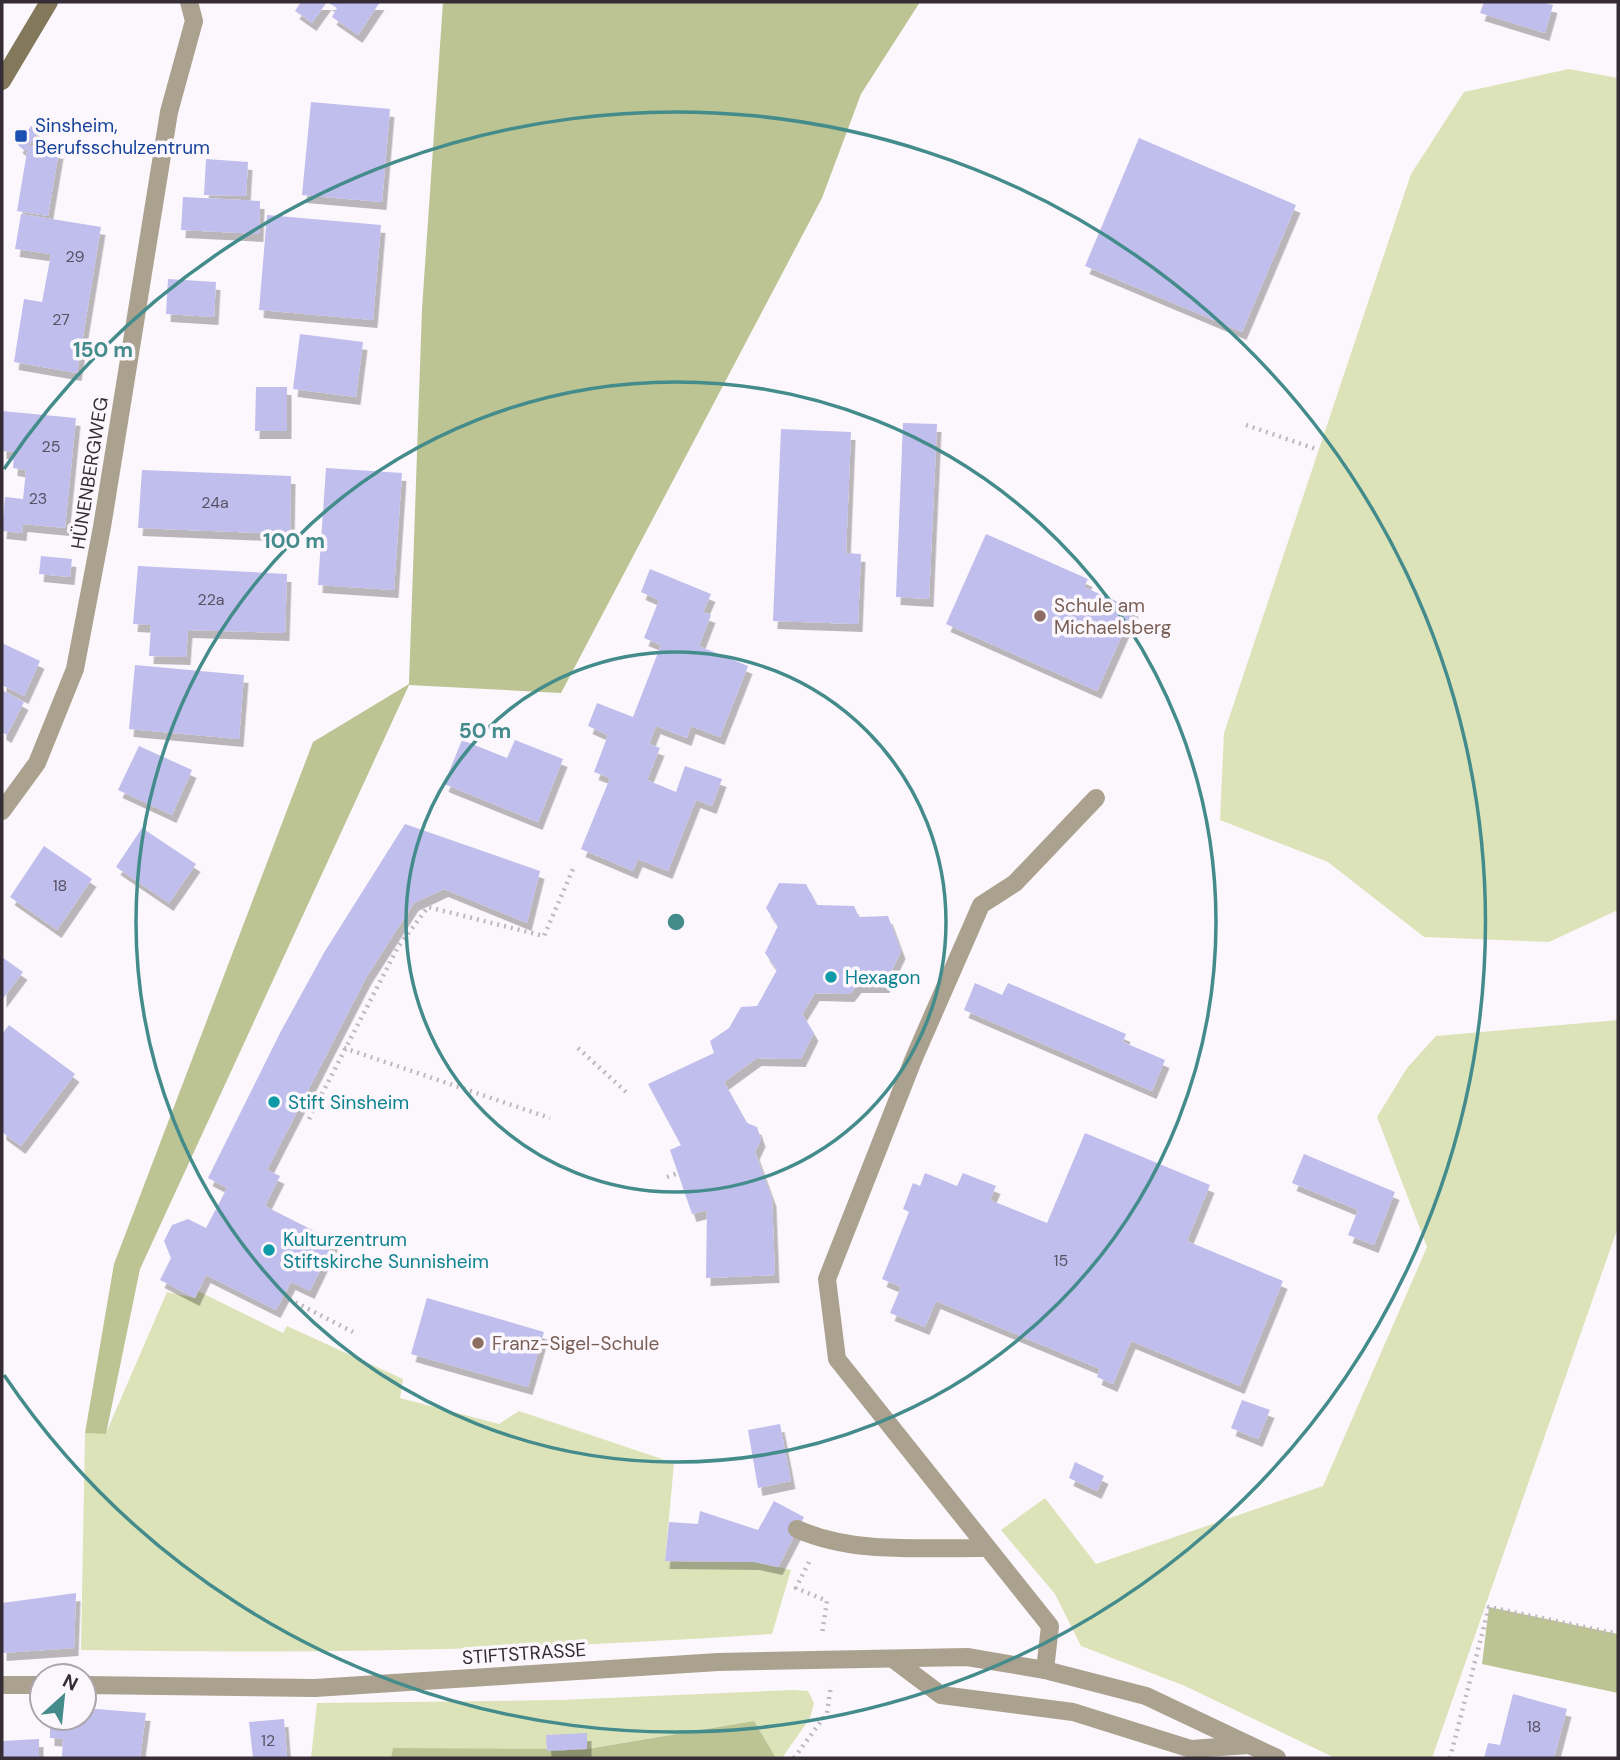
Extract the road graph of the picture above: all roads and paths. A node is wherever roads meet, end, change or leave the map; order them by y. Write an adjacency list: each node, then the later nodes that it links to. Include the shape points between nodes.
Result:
1 (49, 2): 3 (main road)
2 (188, 2): 7 (street, HÜNENBERGWEG, via 194,20 169,112 75,669 37,763)
3 (2, 81)
4 (1246, 425): 5 (path)
5 (1319, 450)
6 (1096, 798): 19 (street, via 1015,883 981,905 827,1279 837,1359)
7 (2, 811)
8 (573, 869): 9 (path, via 544,936 428,907 398,947)
9 (344, 1048): 12 (path); 13 (path)
10 (578, 1048): 11 (path)
11 (626, 1092)
12 (550, 1118)
13 (309, 1119)
14 (678, 1173): 15 (path)
15 (667, 1177)
16 (283, 1296): 17 (path)
17 (354, 1332)
18 (797, 1529): 19 (street, via 820,1540 872,1547)
19 (987, 1548): 24 (street, via 1050,1626)
20 (810, 1559): 23 (path, via 796,1588 827,1601 822,1626)
21 (1618, 1634): 31 (path, via 1489,1607)
22 (893, 1659): 23 (street, STIFTSTRASSE); 24 (street, STIFTSTRASSE, via 967,1657); 28 (street, via 941,1695 1073,1712 1191,1749)
23 (828, 1660): 27 (street, STIFTSTRASSE, via 718,1662 315,1688); 29 (path, via 827,1713)
24 (1045, 1670): 28 (street, STIFTSTRASSE, via 1146,1696)
25 (2, 1685): 26 (street)
26 (28, 1685)
27 (98, 1685)
28 (1250, 1745): 30 (street, STIFTSTRASSE)
29 (794, 1758)
30 (1277, 1758)
31 (1450, 1758)

